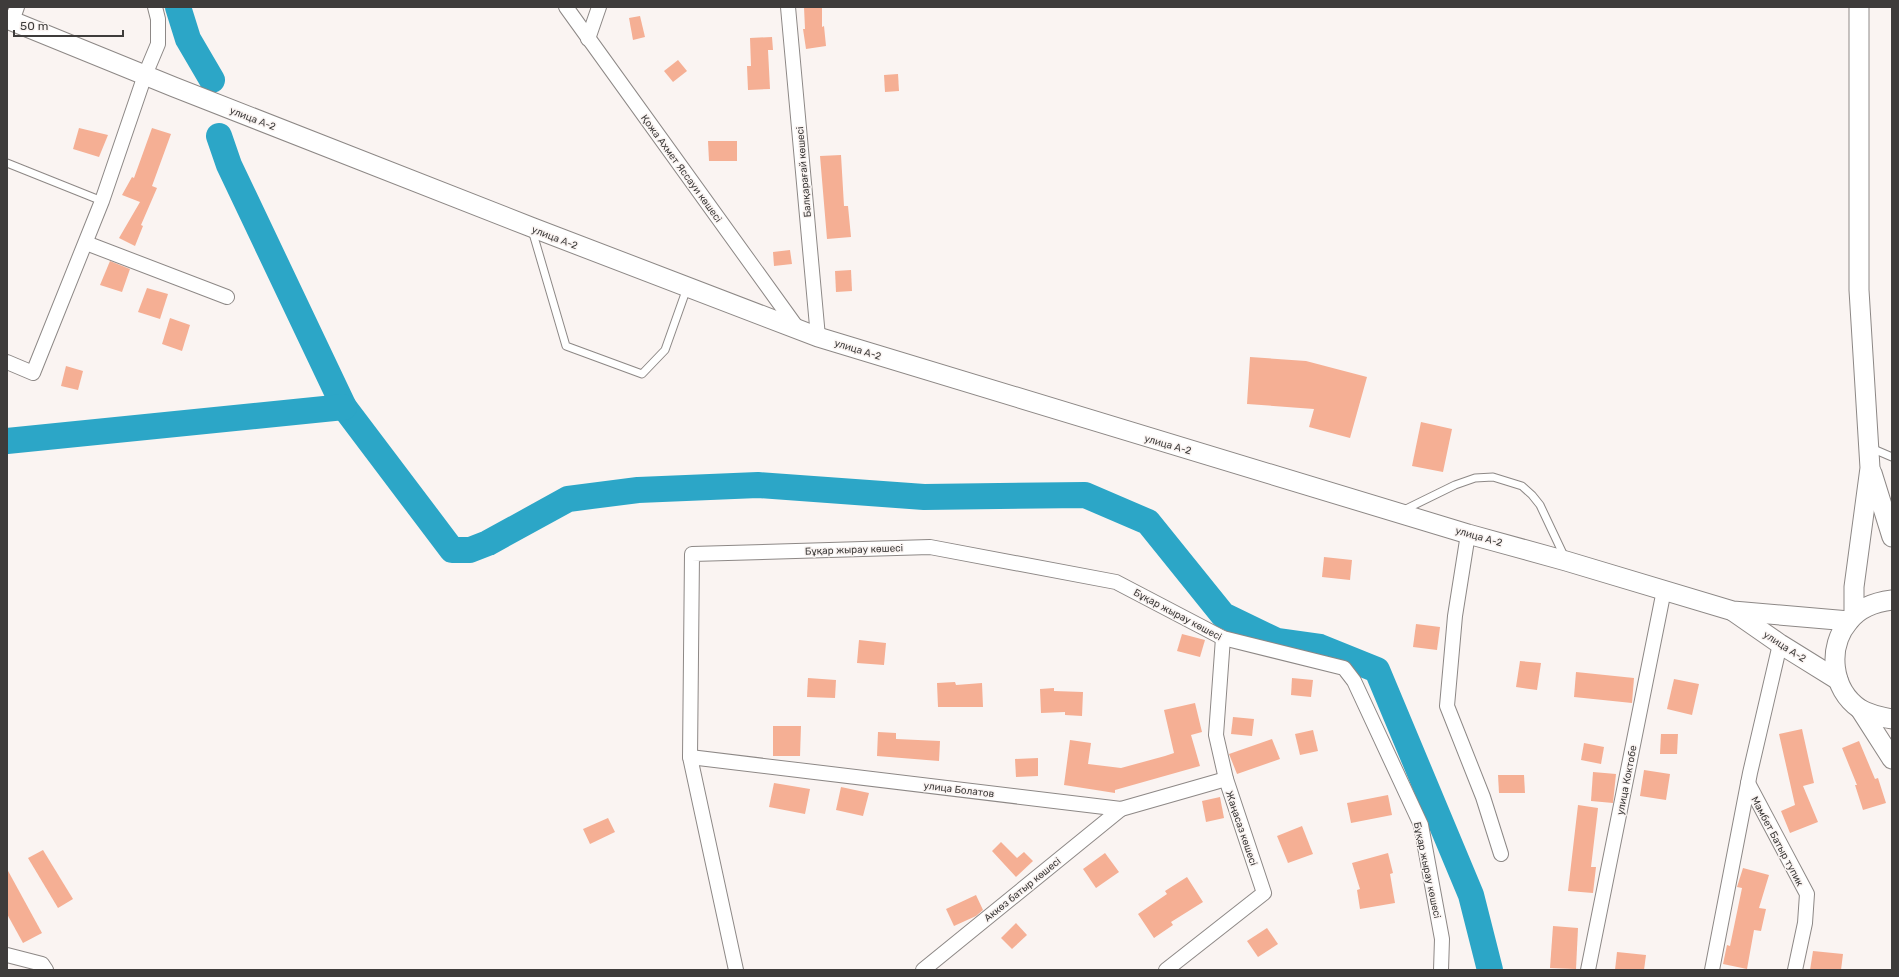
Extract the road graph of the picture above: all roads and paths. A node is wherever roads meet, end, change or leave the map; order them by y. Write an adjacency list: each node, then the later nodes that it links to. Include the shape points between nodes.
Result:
1 (156, 7): 8 (street, via 158,44)
2 (566, 7): 7 (street, Қожа Ахмет Яссауи көшесі)
3 (599, 7): 7 (street)
4 (788, 7): 16 (street, Балқарағай көшесі)
5 (1859, 7): 18 (main road, via 1859,290)
6 (12, 16): 8 (main road, улица А-2)
7 (588, 39): 15 (street, Қожа Ахмет Яссауи көшесі)
8 (145, 75): 10 (street); 11 (main road, улица А-2)
9 (7, 163): 10 (lane)
10 (102, 201): 12 (street)
11 (531, 228): 13 (main road, улица А-2); 13 (lane, via 566,346 642,374 665,350)
12 (86, 243): 14 (street); 17 (street, via 34,373)
13 (687, 288): 15 (main road, улица А-2)
14 (227, 297)
15 (798, 329): 16 (main road, улица А-2)
16 (818, 337): 21 (main road, улица А-2)
17 (7, 362)
18 (1870, 448): 19 (lane); 20 (main road)
19 (1892, 456)
20 (1870, 468): 23 (main road); 28 (main road)
21 (1400, 512): 22 (main road, улица А-2); 24 (lane, via 1455,485 1474,478 1493,477 1522,486 1532,495 1540,505)
22 (1468, 534): 24 (main road, улица А-2); 39 (street, via 1455,616 1447,706 1483,797)
23 (1892, 537)
24 (1566, 561): 25 (main road, улица А-2)
25 (1664, 590): 27 (main road, улица А-2); 46 (street, улица Коктобе)
26 (1892, 600): 28 (main road, via 1880,601)
27 (1733, 611): 28 (main road, улица А-2); 30 (main road, улица А-2)
28 (1851, 618): 31 (main road, via 1840,634 1835,649)
29 (1223, 638): 34 (street, Бұқар жырау көшесі, via 1116,582 930,547 692,554); 36 (street, Жаңасаз көшесі, via 1216,735); 45 (street, Бұқар жырау көшесі, via 1344,668 1354,682 1421,825 1442,939)
30 (1780, 644): 31 (main road, улица А-2); 37 (street, Мамбет Батыр тупик)
31 (1838, 680): 32 (main road, via 1847,696)
32 (1860, 708): 33 (main road, via 1875,716); 35 (main road)
33 (1892, 719)
34 (690, 757): 38 (street, улица Болатов); 42 (street)
35 (1892, 759)
36 (1226, 779): 38 (street, улица Болатов); 44 (street, Жаңасаз көшесі, via 1264,893)
37 (1748, 783): 47 (street, Мамбет Батыр тупик); 48 (street, Мамбет Батыр тупик, via 1807,894 1805,923)
38 (1121, 809): 43 (street, Аккөз батыр көшесі)
39 (1501, 854)
40 (7, 955): 41 (street, via 42,964)
41 (46, 970)
42 (736, 970)
43 (923, 970)
44 (1166, 970)
45 (1442, 970)
46 (1588, 970)
47 (1712, 970)
48 (1795, 970)

